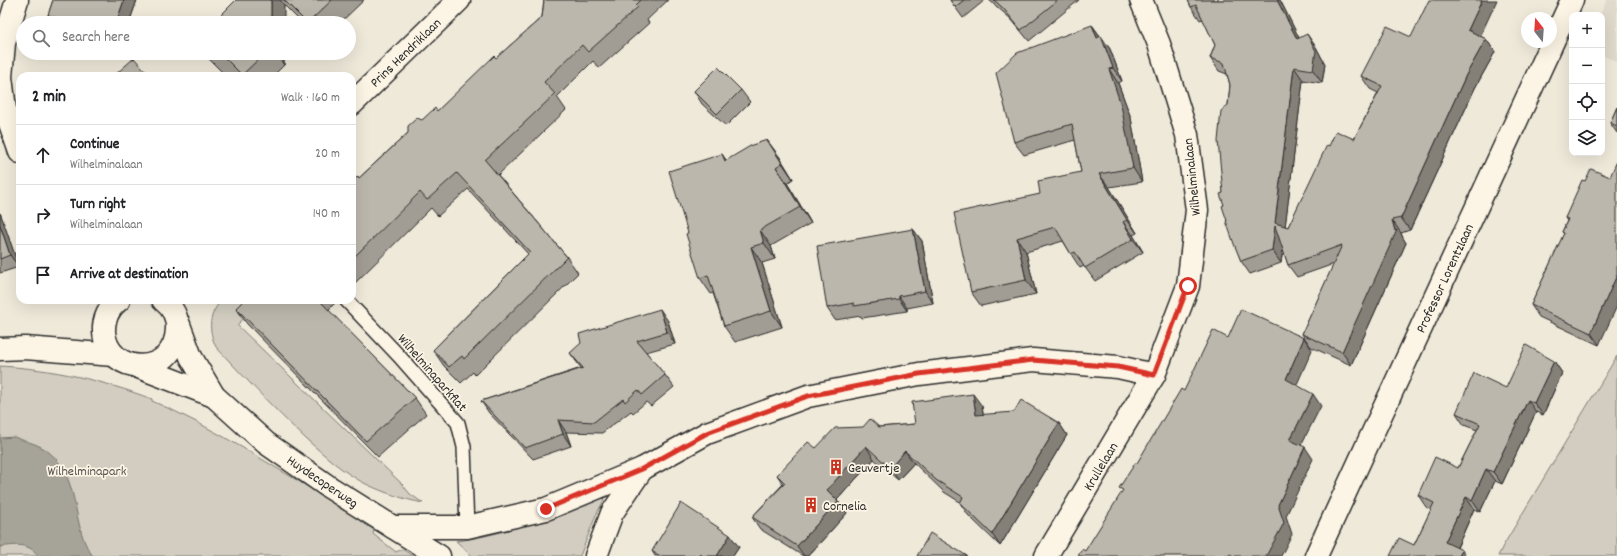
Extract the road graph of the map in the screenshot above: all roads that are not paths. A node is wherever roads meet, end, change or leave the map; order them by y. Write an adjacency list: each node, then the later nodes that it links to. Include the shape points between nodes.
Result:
1 (17, 0): 6 (street, via 4,43 1,77 5,109)
2 (459, 0): 5 (street, Prins Hendriklaan)
3 (1141, 0): 14 (street, Wilhelminalaan, via 1159,44 1187,135 1197,210 1188,286)
4 (1572, 0): 22 (street, Professor Lorentzlaan)
5 (356, 100)
6 (16, 141)
7 (115, 304): 12 (street, via 105,320 104,332 107,344)
8 (168, 304): 10 (street, Huydecoperweg)
9 (350, 304): 18 (lane, Wilhelminaparkflat, via 458,423 464,447)
10 (178, 322): 13 (street, via 177,340 168,355 154,364); 15 (street, Huydecoperweg, via 191,357)
11 (0, 349): 12 (street, via 25,348)
12 (114, 355): 13 (street, Huydecoperweg, via 123,362)
13 (136, 366): 15 (street, Huydecoperweg)
14 (1154, 375): 16 (street, via 1118,367 1033,360 919,374 808,396 707,433); 21 (street, Krullelaan)
15 (214, 396): 17 (street, Huydecoperweg, via 266,443 329,488)
16 (642, 469): 18 (street, via 546,509); 20 (street, via 612,513)
17 (393, 527): 18 (street); 19 (street, Huydecoperweg)
18 (467, 527)
19 (439, 556)
20 (596, 556)
21 (1046, 556)
22 (1316, 556)

